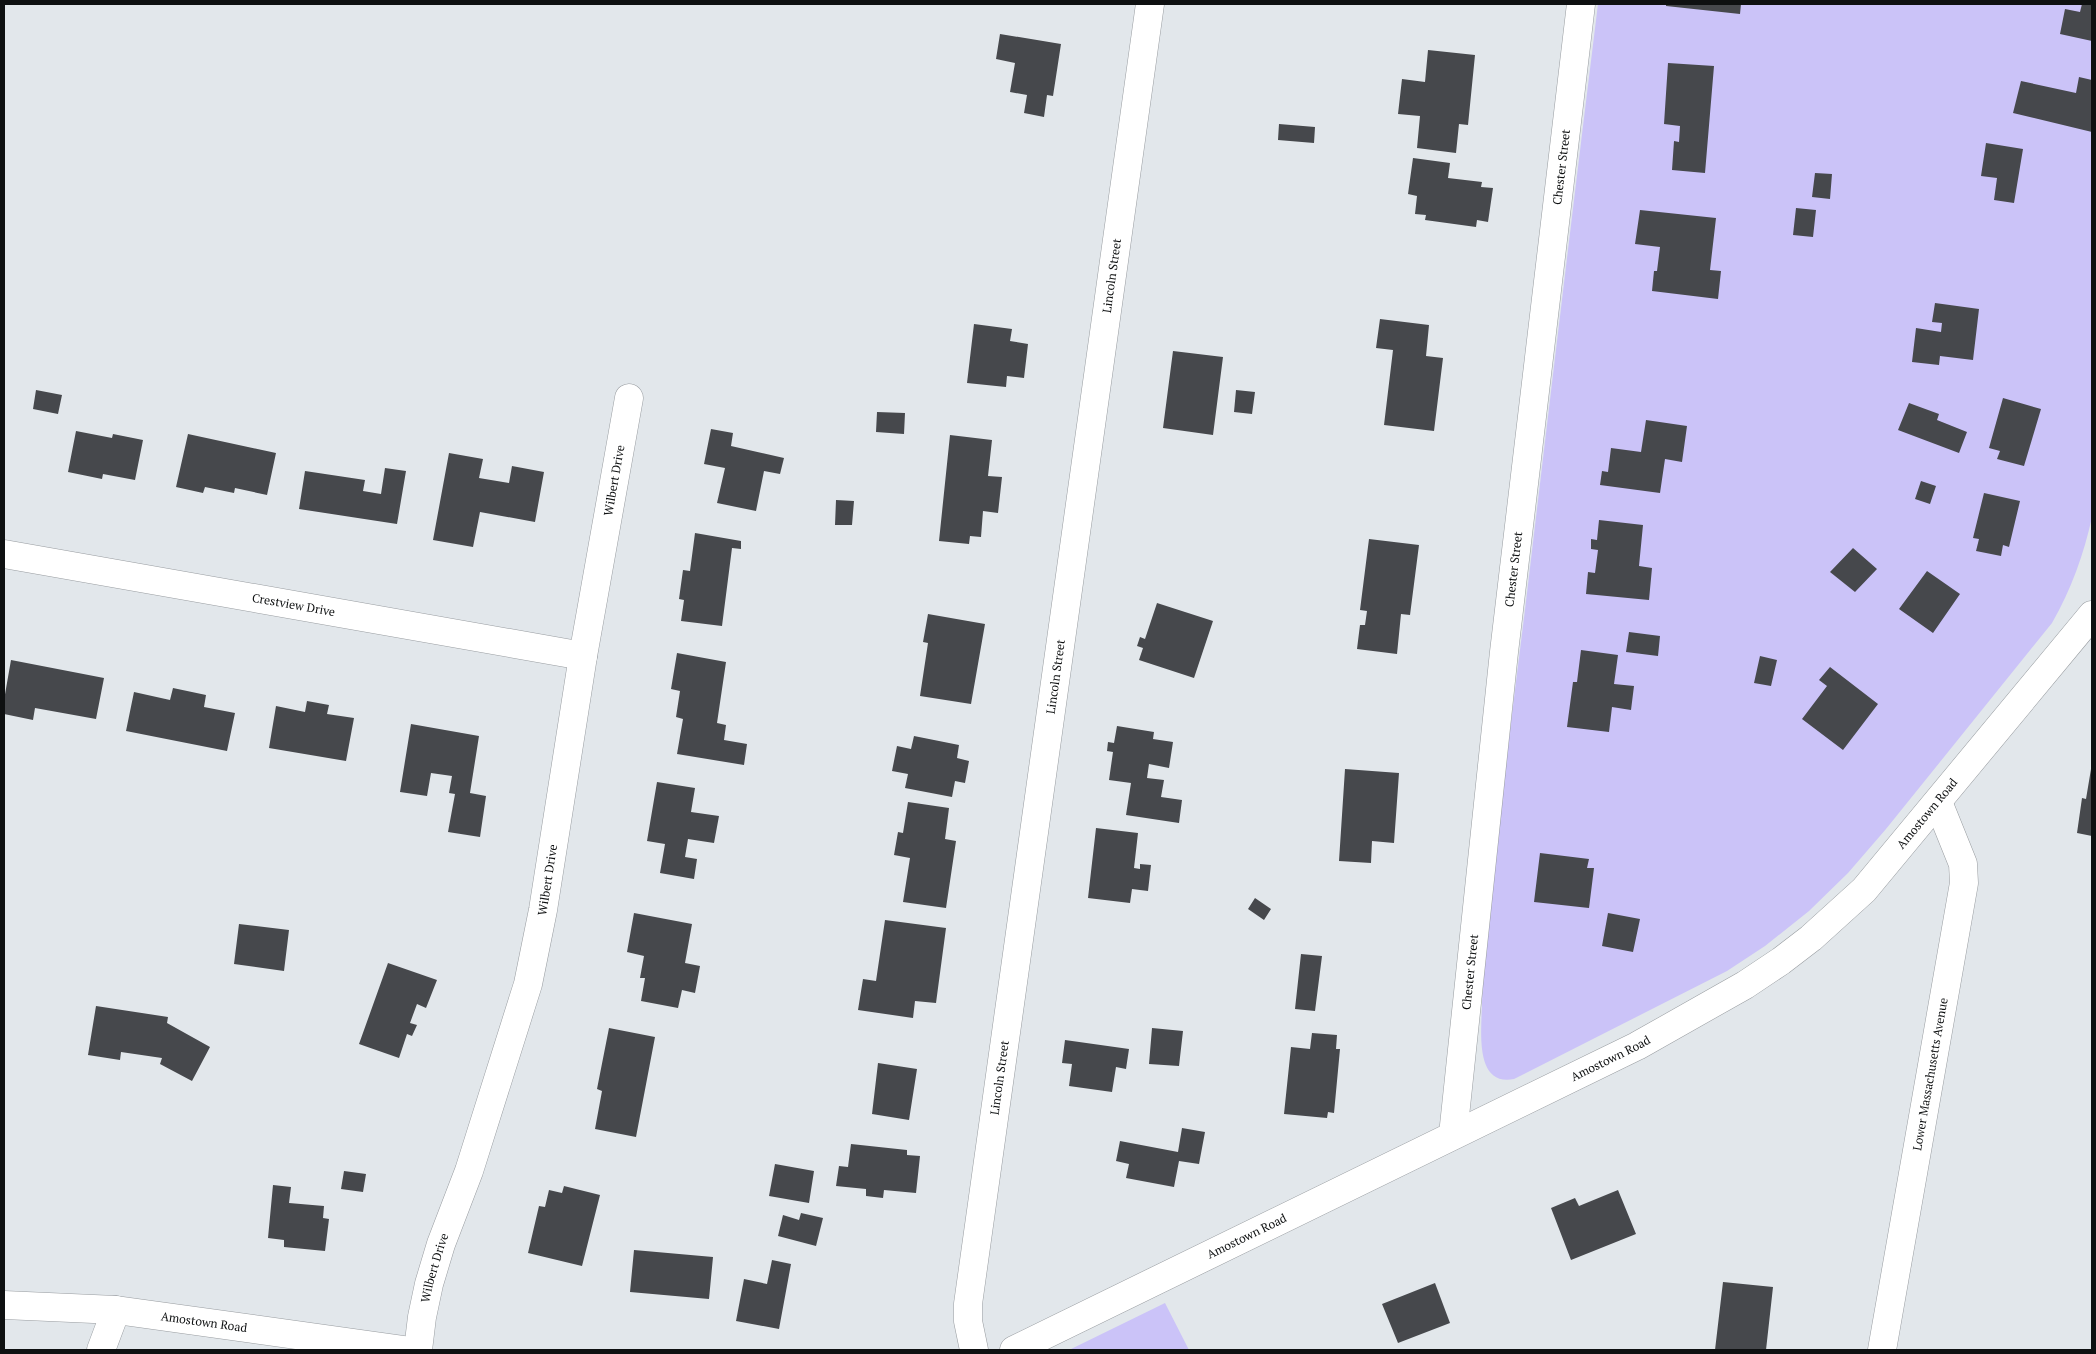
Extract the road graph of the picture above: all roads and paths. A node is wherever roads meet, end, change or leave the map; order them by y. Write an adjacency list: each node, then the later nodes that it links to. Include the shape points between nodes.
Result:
1 (1150, 4): 14 (street, Lincoln Street, via 968,1304)
2 (1581, 4): 8 (street, Chester Street, via 1502,662)
3 (629, 398): 6 (street, Wilbert Drive)
4 (4, 554): 6 (street, Crestview Drive)
5 (2092, 615): 7 (street, Amostown Road)
6 (583, 656): 13 (street, Wilbert Drive, via 543,910 528,984 469,1171 441,1244 429,1284)
7 (1938, 802): 8 (street, Amostown Road, via 1864,890 1781,961 1637,1046); 16 (street, Lower Massachusetts Avenue, via 1963,864 1964,883)
8 (1453, 1135): 15 (street, Amostown Road)
9 (4, 1305): 10 (street, Amostown Road)
10 (116, 1310): 11 (street); 12 (street, Amostown Road)
11 (100, 1350)
12 (404, 1350)
13 (418, 1350)
14 (974, 1350)
15 (1014, 1350)
16 (1882, 1350)

